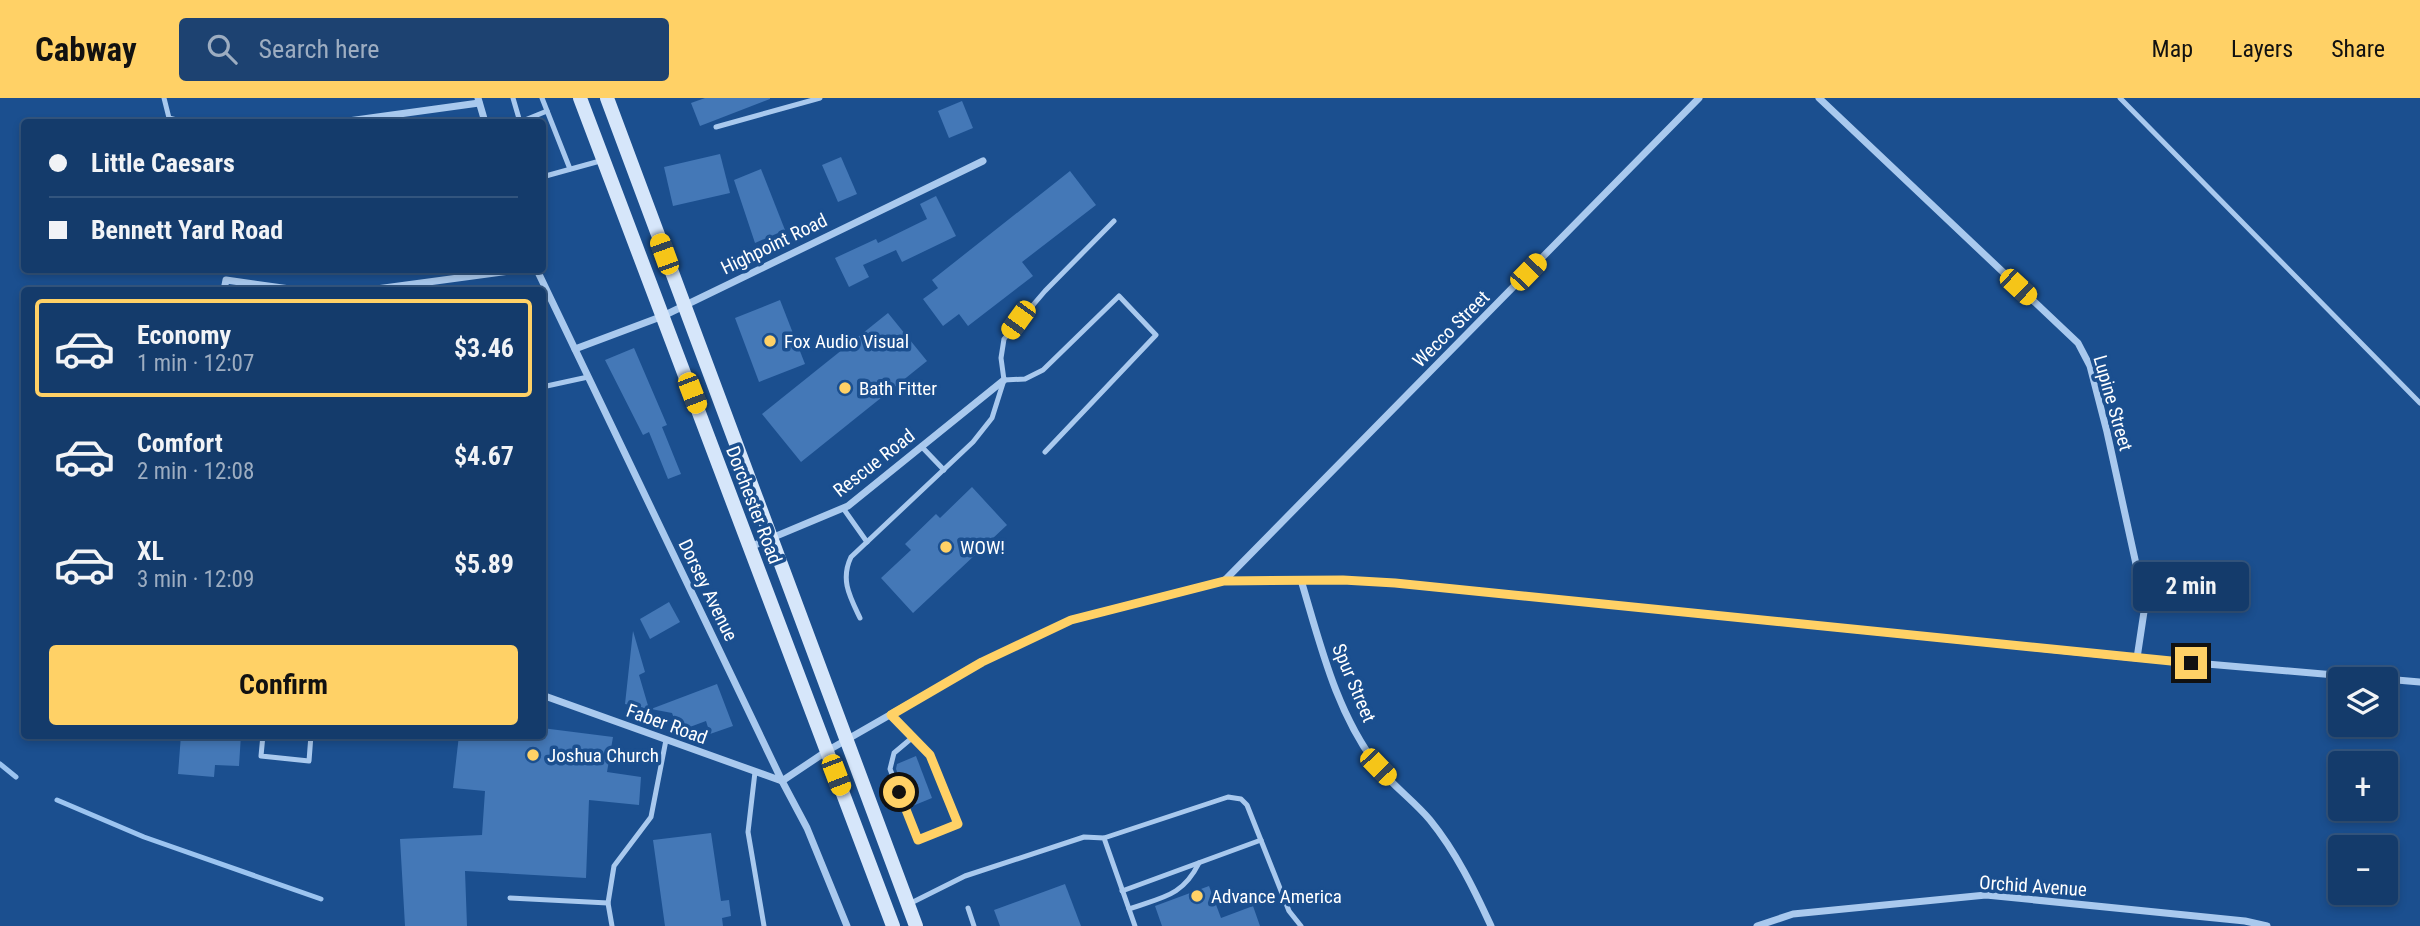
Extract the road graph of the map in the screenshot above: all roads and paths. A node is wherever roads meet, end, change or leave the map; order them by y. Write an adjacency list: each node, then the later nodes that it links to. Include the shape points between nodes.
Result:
1 (164, 98): 12 (lane)
2 (513, 98): 15 (lane)
3 (542, 98): 11 (lane)
4 (580, 98): 18 (main road, Dorchester Road)
5 (607, 98): 28 (main road, Dorchester Road)
6 (820, 98): 17 (lane)
7 (1699, 98): 43 (street, Wecco Street)
8 (1819, 98): 45 (street, Lupine Street, via 2078,343 2090,366 2107,432 2145,605)
9 (2120, 98): 34 (lane)
10 (479, 101): 13 (street); 14 (street)
11 (547, 111): 16 (lane); 20 (lane)
12 (173, 119)
13 (361, 119)
14 (484, 119)
15 (519, 119)
16 (527, 119)
17 (716, 127)
18 (603, 160): 20 (lane); 29 (main road, Dorchester Road)
19 (983, 161): 28 (street, Highpoint Road)
20 (570, 169): 21 (lane)
21 (546, 176)
22 (1114, 221): 32 (lane, via 1004,339)
23 (495, 273): 26 (street)
24 (225, 287): 25 (street, via 226,280)
25 (276, 287)
26 (391, 287)
27 (546, 289): 30 (street, Dorsey Avenue)
28 (684, 306): 29 (street, Highpoint Road); 39 (main road, Dorchester Road)
29 (663, 316): 30 (street, Highpoint Road); 41 (main road, Dorchester Road)
30 (575, 349): 31 (street, Dorsey Avenue)
31 (588, 377): 33 (lane); 58 (street, Dorsey Avenue)
32 (1004, 380): 35 (street, Rescue Road); 36 (lane, via 1025,379 1043,370 1119,296 1156,335); 37 (lane, via 992,418)
33 (546, 386)
34 (2420, 403)
35 (921, 446): 37 (lane); 38 (street, Rescue Road)
36 (1045, 452)
37 (944, 470): 40 (lane)
38 (843, 508): 39 (street, Rescue Road); 40 (lane)
39 (771, 538): 41 (street, Rescue Road); 55 (main road, Dorchester Road)
40 (867, 542): 44 (lane, via 844,570)
41 (749, 548): 56 (main road, Dorchester Road)
42 (1301, 580): 43 (street); 45 (street, via 1395,583); 76 (street, Spur Street, via 1328,671 1353,725 1378,767 1430,821 1471,881)
43 (1224, 581): 50 (street, via 1071,620 982,662)
44 (860, 618)
45 (2137, 658): 46 (street)
46 (2328, 674)
47 (2398, 680): 48 (street)
48 (2420, 682)
49 (546, 696): 54 (street, Faber Road)
50 (891, 715): 51 (lane); 55 (street)
51 (913, 737): 51 (lane, via 930,755 958,824 918,840 890,769 894,753)
52 (263, 739): 53 (lane, via 261,756 309,761)
53 (311, 739)
54 (666, 740): 57 (street, Faber Road); 64 (lane, via 651,817 614,866)
55 (847, 741): 56 (street); 65 (main road, Dorchester Road)
56 (827, 751): 58 (street); 71 (main road, Dorchester Road)
57 (755, 772): 58 (street, Faber Road); 69 (lane, via 748,832)
58 (782, 781): 70 (street, Dorsey Avenue, via 807,828)
59 (1104, 838): 60 (lane, via 1228,797 1247,805); 62 (lane); 65 (lane, via 1084,837 976,873)
60 (1261, 840): 61 (lane); 75 (lane, via 1289,911)
61 (1199, 863): 62 (lane); 67 (lane, via 1181,890)
62 (1122, 891): 67 (lane)
63 (510, 898): 64 (lane)
64 (608, 904): 68 (lane)
65 (908, 905): 72 (main road, Dorchester Road)
66 (968, 908): 73 (lane)
67 (1129, 909): 74 (lane)
68 (612, 926)
69 (764, 926)
70 (847, 926)
71 (893, 926)
72 (916, 926)
73 (974, 926)
74 (1135, 926)
75 (1301, 926)
76 (1491, 926)
77 (1757, 926): 78 (street, Orchid Avenue, via 1793,914 1986,895)
78 (2267, 926)

